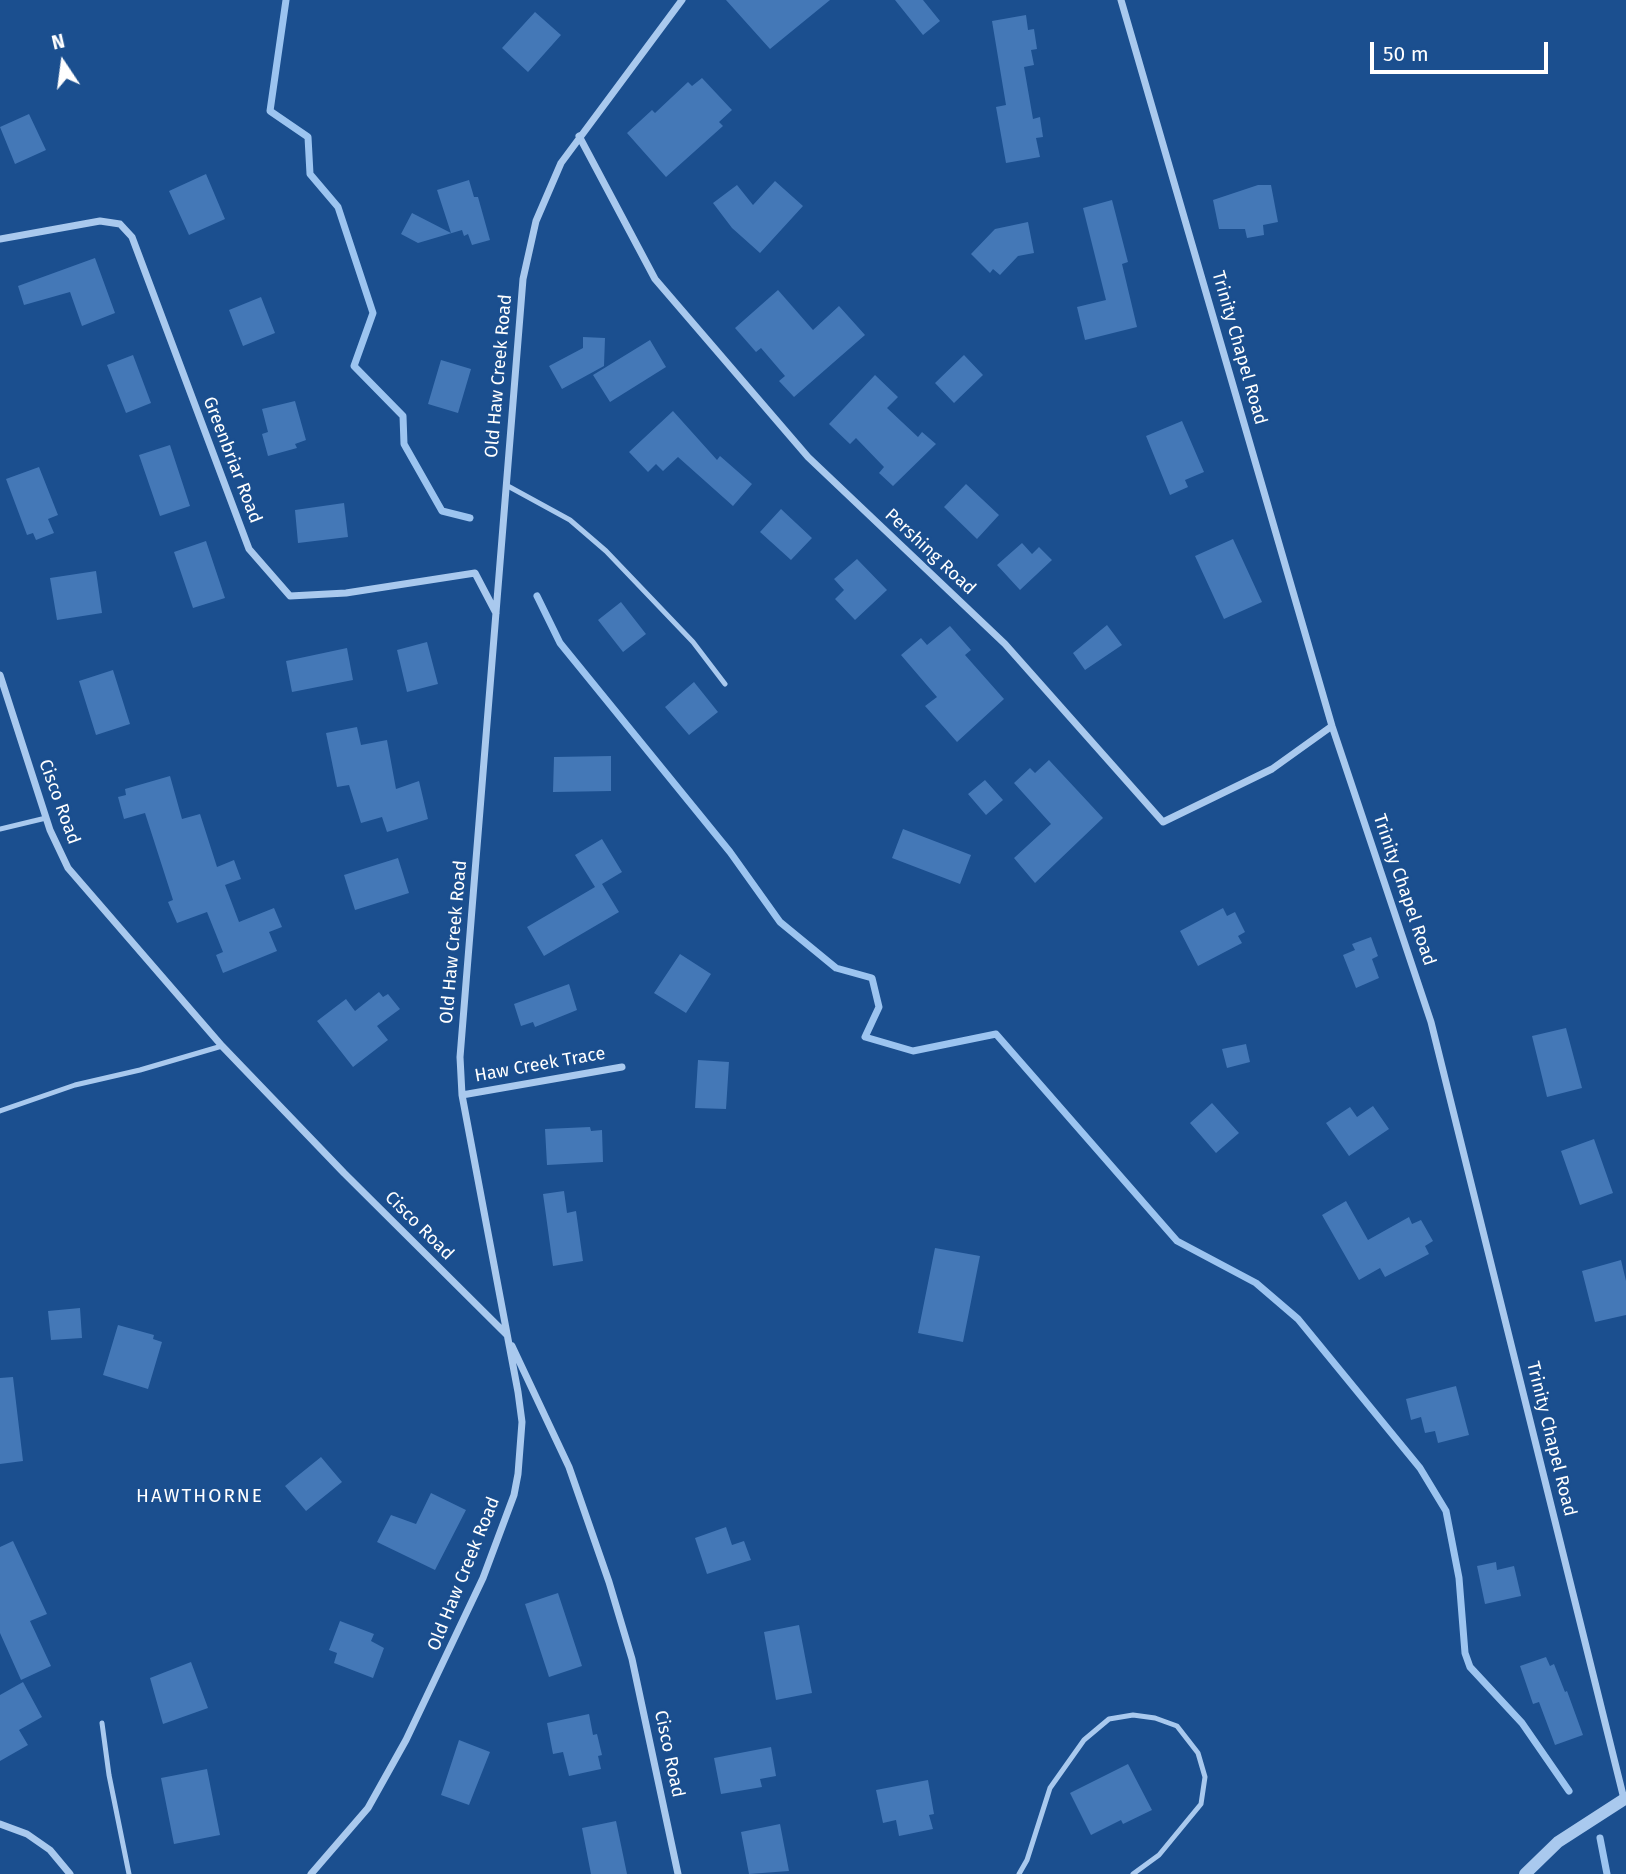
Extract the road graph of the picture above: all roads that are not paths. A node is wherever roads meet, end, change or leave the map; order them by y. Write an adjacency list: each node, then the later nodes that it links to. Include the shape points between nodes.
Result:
1 (682, 0): 3 (street, Old Haw Creek Road)
2 (1121, 0): 9 (street, Trinity Chapel Road)
3 (579, 136): 5 (street, Old Haw Creek Road, via 545,195 529,250); 9 (street, Pershing Road, via 655,279 808,457 1005,645 1163,821 1272,769)
4 (0, 239): 6 (street, Greenbriar Road, via 100,221 120,224 132,237 249,549 290,596 346,593 475,573)
5 (506, 485): 6 (street, Old Haw Creek Road); 8 (lane, via 570,520 606,551 684,632)
6 (496, 613): 14 (street, Old Haw Creek Road, via 460,1057)
7 (0, 675): 10 (street, Cisco Road)
8 (725, 684)
9 (1332, 726): 18 (street, Trinity Chapel Road, via 1431,1022)
10 (46, 818): 11 (lane); 12 (street, Cisco Road, via 68,868)
11 (0, 829)
12 (222, 1046): 15 (lane, via 75,1085); 16 (street, Cisco Road)
13 (622, 1067): 14 (street, Haw Creek Trace)
14 (462, 1095): 16 (street, Old Haw Creek Road)
15 (0, 1111)
16 (508, 1336): 22 (street, Old Haw Creek Road, via 520,1412 521,1452 514,1495 447,1659 394,1762 368,1808); 23 (street, Cisco Road, via 569,1467 609,1582 632,1659)
17 (102, 1723): 21 (lane)
18 (1625, 1799): 26 (street, via 1558,1842)
19 (0, 1825): 20 (street, via 35,1839)
20 (70, 1874)
21 (129, 1874)
22 (311, 1874)
23 (678, 1874)
24 (1018, 1874): 25 (lane, via 1027,1860 1050,1788 1084,1740 1109,1719 1133,1715 1177,1726 1198,1753 1205,1777 1201,1804 1159,1855)
25 (1133, 1874)
26 (1525, 1874)

